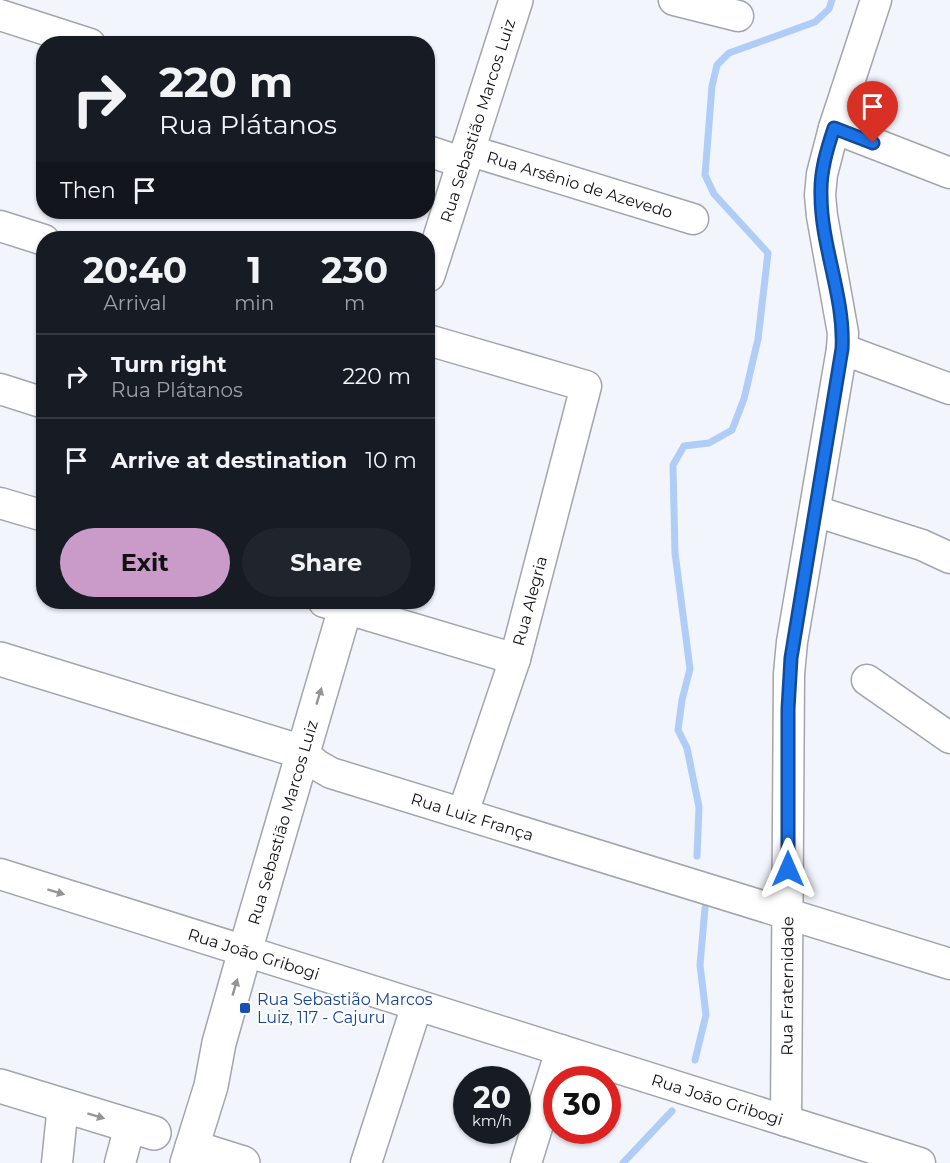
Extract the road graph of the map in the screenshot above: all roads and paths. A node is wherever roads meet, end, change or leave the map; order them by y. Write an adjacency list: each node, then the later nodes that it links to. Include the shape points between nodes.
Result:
1 (516, 0): 9 (main road, Rua Sebastião Marcos Luiz)
2 (674, 0): 5 (street)
3 (876, 0): 7 (street, Rua Fraternidade)
4 (0, 15): 6 (street)
5 (738, 16)
6 (65, 36)
7 (834, 128): 10 (street); 16 (street, Rua Fraternidade, via 820,195 842,316)
8 (435, 152): 9 (street, Rua Arsênio de Azevedo)
9 (466, 156): 11 (street, Rua Arsênio de Azevedo); 14 (main road, Rua Sebastião Marcos Luiz)
10 (950, 173)
11 (693, 219)
12 (0, 226): 13 (street)
13 (36, 237)
14 (435, 253)
15 (435, 342): 27 (street, Rua Alegria, via 586,386)
16 (842, 349): 18 (street); 21 (street, Rua Fraternidade)
17 (0, 389): 19 (street)
18 (950, 389)
19 (36, 400)
20 (0, 503): 22 (street)
21 (815, 511): 23 (street, via 922,545); 33 (street, Rua Fraternidade, via 789,674)
22 (36, 514)
23 (950, 558)
24 (338, 609): 30 (main road, Rua Sebastião Marcos Luiz, one-way to 24)
25 (355, 609): 27 (street)
26 (0, 659): 30 (main road, Rua Luiz França)
27 (515, 659): 31 (street, Rua Alegria)
28 (867, 680): 29 (street)
29 (950, 738)
30 (302, 752): 31 (street, Rua Luiz França, via 331,773); 34 (main road, Rua Sebastião Marcos Luiz)
31 (463, 813): 33 (street, Rua Luiz França)
32 (0, 874): 34 (street, Rua João Gribogi, one-way to 34)
33 (788, 915): 35 (street, Rua Luiz França); 41 (street, Rua Fraternidade)
34 (245, 951): 36 (street, Rua João Gribogi); 37 (main road, Rua Sebastião Marcos Luiz, one-way to 34)
35 (950, 964)
36 (417, 1005): 38 (street, Rua João Gribogi); 47 (street)
37 (219, 1044): 42 (main road, Rua Sebastião Marcos Luiz, via 181,1115 171,1125); 43 (main road, Rua Sebastião Marcos Luiz, via 211,1086)
38 (561, 1050): 41 (street, Rua João Gribogi); 48 (street)
39 (0, 1086): 40 (main road)
40 (63, 1105): 42 (main road, one-way to 42); 44 (street)
41 (786, 1121): 49 (street, Rua João Gribogi)
42 (142, 1130): 43 (main road); 45 (street)
43 (182, 1158): 46 (main road)
44 (57, 1163)
45 (120, 1163)
46 (243, 1163)
47 (366, 1163)
48 (526, 1163)
49 (920, 1163)

